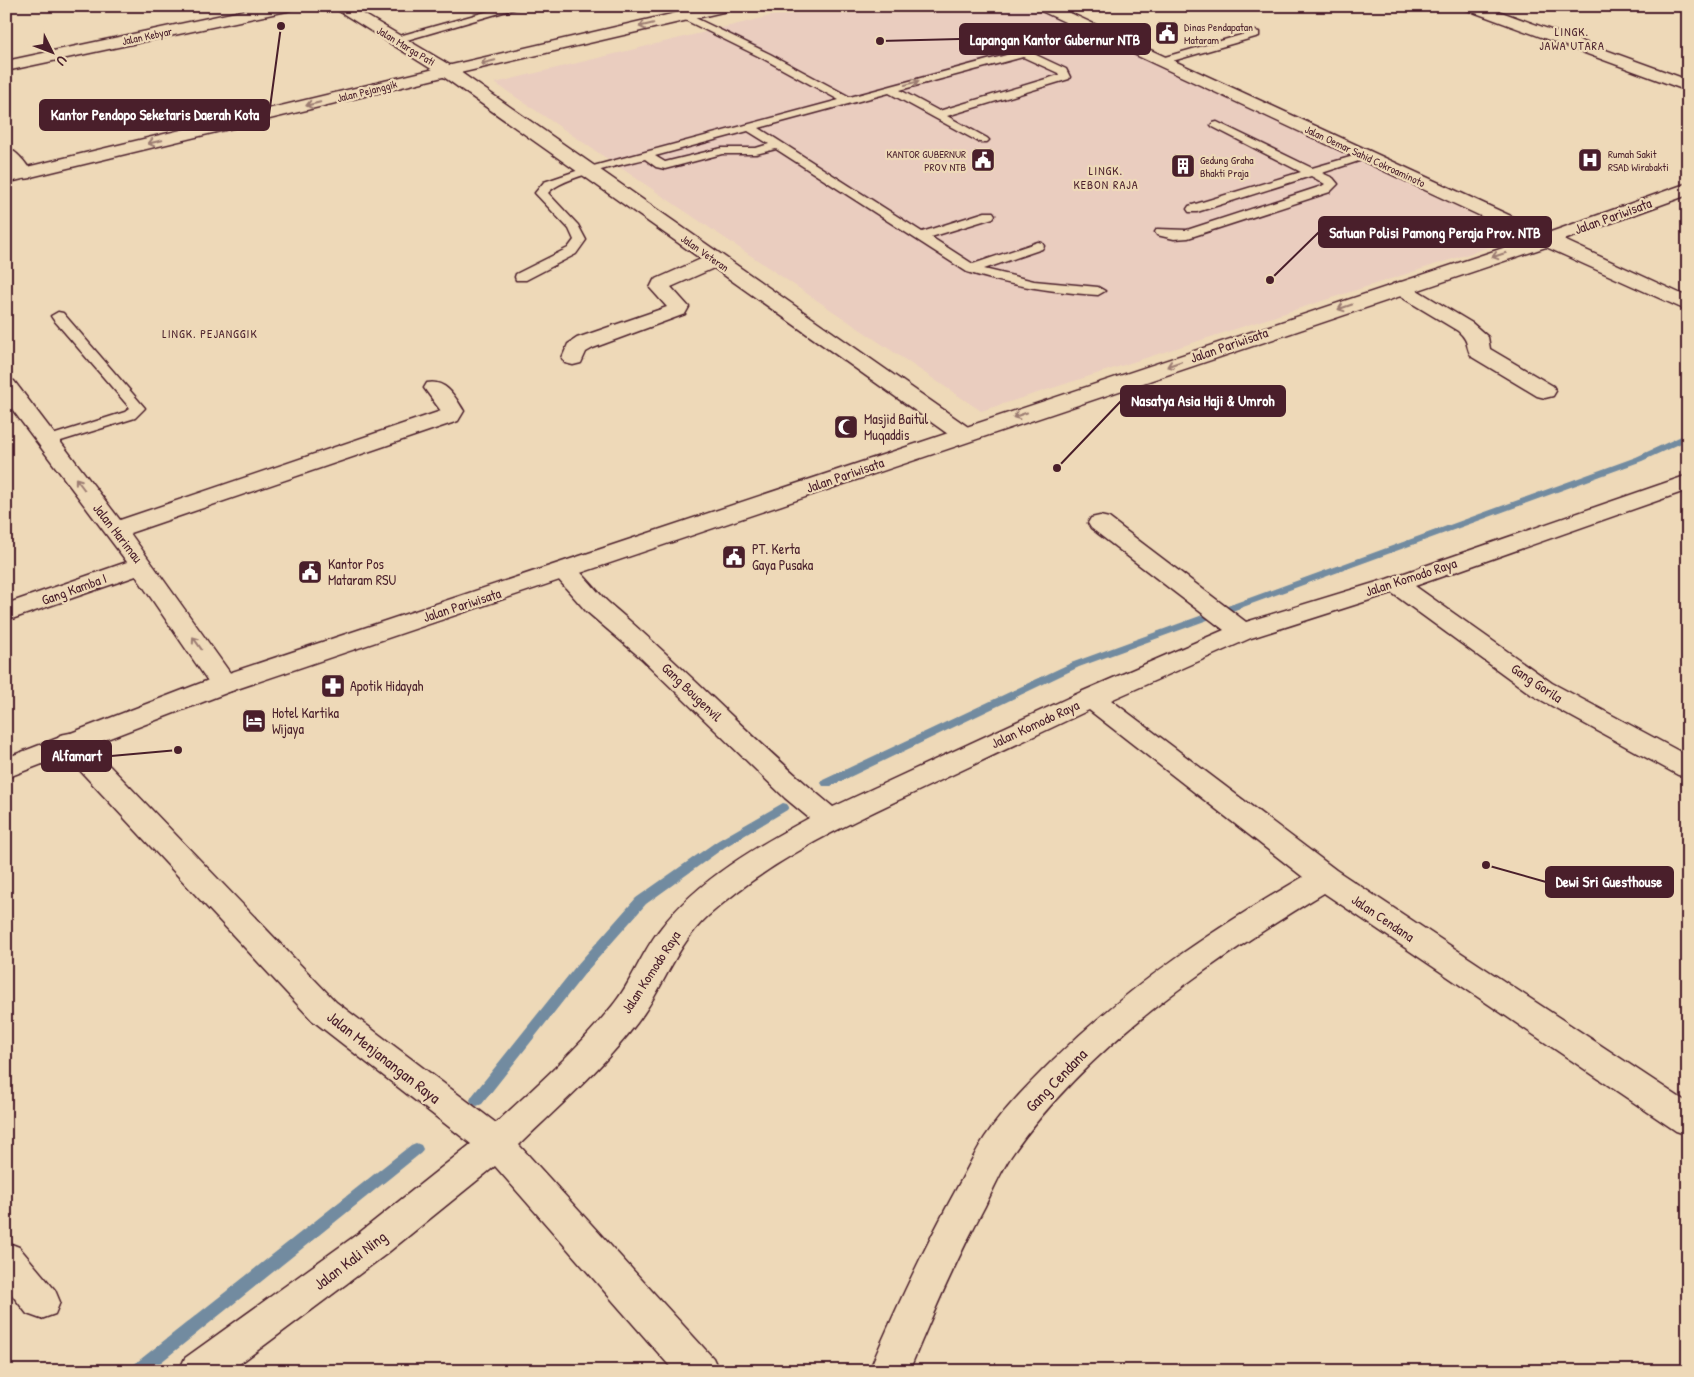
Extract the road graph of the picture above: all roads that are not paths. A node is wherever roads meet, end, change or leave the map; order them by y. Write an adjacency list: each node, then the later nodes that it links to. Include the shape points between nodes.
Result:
1 (287, 6): 13 (street, Jalan Kebyar)
2 (339, 6): 10 (street, Jalan Marga Pati)
3 (519, 6): 10 (lane)
4 (728, 6): 7 (street, Jalan Pejanggik)
5 (1042, 6): 8 (street, Jalan Oemar Sahid Cokroaminoto)
6 (1470, 6): 16 (street)
7 (685, 16): 15 (street, Jalan Pejanggik, one-way to 15); 19 (lane)
8 (1099, 32): 11 (lane); 12 (street, Jalan Oemar Sahid Cokroaminoto)
9 (1255, 34): 12 (lane)
10 (396, 40): 15 (street, Jalan Marga Pati)
11 (1024, 53): 18 (lane, one-way to 11); 20 (lane, via 1062,71 1065,77)
12 (1162, 61): 27 (street, Jalan Oemar Sahid Cokroaminoto)
13 (6, 66)
14 (1688, 68): 16 (street)
15 (447, 71): 28 (street, Jalan Veteran); 30 (street, Jalan Pejanggik, one-way to 30)
16 (1662, 77): 17 (street)
17 (1688, 86)
18 (890, 89): 19 (lane); 20 (lane)
19 (848, 100): 22 (lane)
20 (938, 115): 23 (lane)
21 (1217, 125): 29 (lane)
22 (750, 127): 24 (lane); 26 (lane)
23 (984, 140)
24 (778, 145): 26 (lane, via 756,151 722,151 665,166); 35 (lane)
25 (6, 153): 30 (street)
26 (647, 155): 28 (lane)
27 (1364, 156): 29 (lane); 36 (street, Jalan Oemar Sahid Cokroaminoto)
28 (586, 171): 38 (street, Jalan Veteran); 40 (lane, via 548,185 540,193 574,228 580,240 572,252)
29 (1312, 172): 32 (lane); 34 (lane, via 1332,184 1326,189 1188,234)
30 (15, 176)
31 (1688, 189): 36 (street, Jalan Pariwisata)
32 (1193, 209)
33 (989, 215): 35 (lane)
34 (1161, 232)
35 (921, 236): 39 (lane)
36 (1546, 240): 41 (street, Jalan Pariwisata, one-way to 41); 43 (street, Jalan Oemar Sahid Cokroaminoto)
37 (1038, 246): 39 (lane)
38 (716, 260): 45 (street, via 661,284 660,288 679,307 678,310 585,343 576,349); 49 (street, Jalan Veteran)
39 (972, 269): 42 (lane, via 1046,287)
40 (521, 276)
41 (1400, 288): 48 (street, via 1466,327 1477,337 1480,352); 49 (street, Jalan Pariwisata, one-way to 49)
42 (1098, 291)
43 (1688, 305)
44 (58, 316): 50 (lane, via 138,408 130,415)
45 (573, 358)
46 (6, 386): 50 (street, Jalan Harimau)
47 (435, 388): 53 (street, via 453,411 450,416)
48 (1545, 391)
49 (963, 434): 55 (street, Jalan Pariwisata)
50 (48, 441): 53 (street, Jalan Harimau, one-way to 50)
51 (1688, 482): 56 (street, Jalan Komodo Raya)
52 (1100, 523): 58 (street)
53 (115, 530): 54 (street, Jalan Harimau)
54 (142, 565): 57 (street, Gang Kamba I); 59 (street, Jalan Harimau, one-way to 54)
55 (564, 570): 59 (street, Jalan Pariwisata); 64 (street, Gang Bougenvil, via 595,605)
56 (1396, 584): 58 (street, Jalan Komodo Raya); 62 (street, Gang Gorila, via 1542,689)
57 (6, 614)
58 (1226, 618): 60 (street, Jalan Komodo Raya)
59 (224, 684): 61 (street, Jalan Pariwisata)
60 (1091, 698): 64 (street, Jalan Komodo Raya); 65 (street, Jalan Cendana)
61 (70, 742): 63 (street, Jalan Pariwisata); 67 (street, Jalan Menjanangan Raya, via 324,1011)
62 (1688, 768)
63 (6, 769)
64 (826, 816): 67 (street, Jalan Komodo Raya, via 749,867 696,909 672,937 627,1012 591,1055)
65 (1325, 878): 66 (street, Jalan Cendana); 72 (street, Gang Cendana, via 1190,963 1099,1036 1035,1100 998,1147 960,1217 923,1290)
66 (1688, 1121)
67 (497, 1144): 70 (street, Jalan Kali Ning, via 372,1244); 71 (street, Jalan Menjanangan Raya)
68 (6, 1258): 69 (street)
69 (41, 1302)
70 (199, 1371)
71 (699, 1371)
72 (889, 1371)

